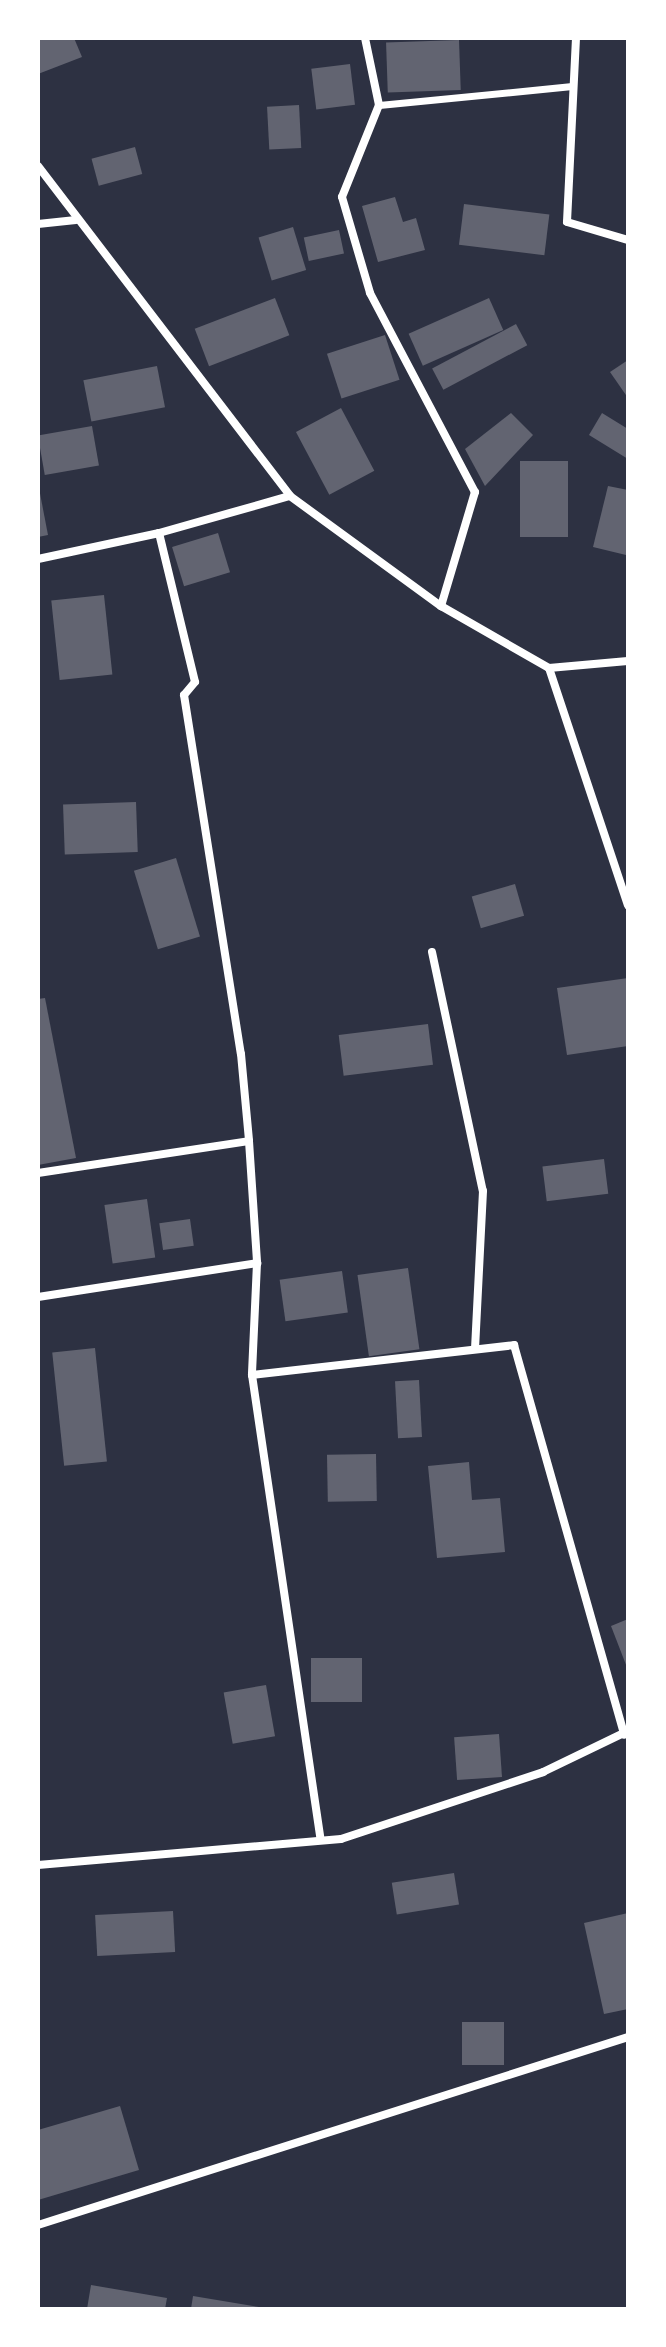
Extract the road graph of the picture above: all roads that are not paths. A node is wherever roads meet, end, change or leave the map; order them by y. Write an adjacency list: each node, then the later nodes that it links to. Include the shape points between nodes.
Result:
1 (365, 38): 4 (street)
2 (576, 38): 3 (street)
3 (572, 86): 4 (street); 8 (street, via 567,222)
4 (379, 105): 12 (street, via 342,197 370,293 475,492)
5 (38, 166): 6 (street)
6 (76, 220): 7 (street); 9 (street)
7 (38, 224)
8 (628, 240)
9 (290, 496): 10 (street); 12 (street)
10 (159, 533): 11 (street); 17 (street, via 195,682 184,695 241,1054)
11 (38, 559)
12 (441, 606): 14 (street)
13 (628, 661): 14 (street)
14 (549, 668): 15 (street)
15 (628, 905)
16 (432, 952): 21 (street, via 483,1191)
17 (249, 1141): 18 (street); 19 (street)
18 (38, 1173)
19 (257, 1263): 20 (street); 22 (street)
20 (38, 1297)
21 (475, 1349): 22 (street); 23 (street, via 514,1345)
22 (252, 1375): 24 (street)
23 (626, 1733): 24 (street, via 543,1772 341,1839)
24 (321, 1840): 25 (street)
25 (38, 1865)
26 (628, 2037): 27 (street)
27 (38, 2225)

